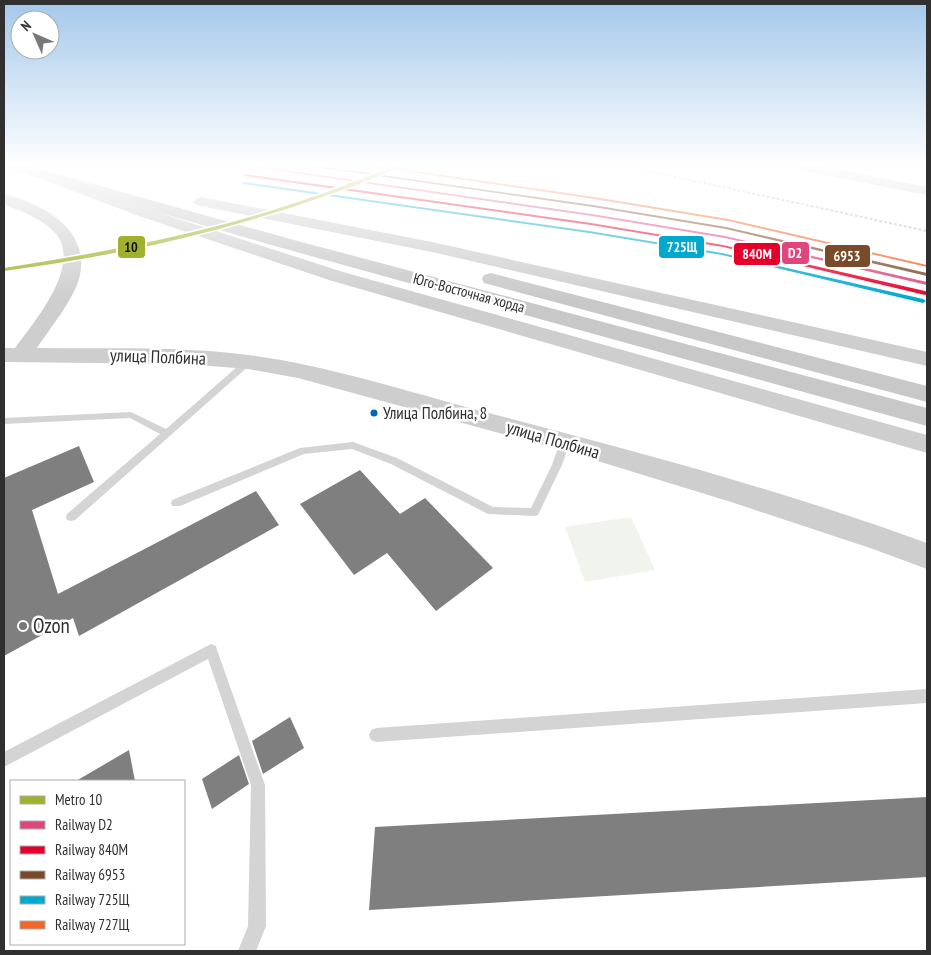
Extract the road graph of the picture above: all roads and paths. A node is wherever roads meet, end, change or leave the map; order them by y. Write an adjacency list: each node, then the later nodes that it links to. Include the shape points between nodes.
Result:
1 (33, 211): 6 (main road, via 65,234 73,257 69,280 50,314)
2 (140, 211): 14 (main road, via 336,276)
3 (194, 211): 10 (main road, Юго-Восточная хорда)
4 (233, 211): 9 (main road, Юго-Восточная хорда)
5 (245, 211): 7 (main road, via 432,247)
6 (12, 355): 8 (main road, улица Полбина, via 186,357)
7 (927, 359)
8 (248, 362): 12 (lane); 13 (main road, улица Полбина, via 328,378)
9 (927, 394)
10 (927, 417)
11 (4, 421): 12 (lane, via 131,415)
12 (166, 433): 16 (lane)
13 (564, 442): 15 (lane, via 534,512 492,511 394,461 353,445 303,451); 17 (main road, улица Полбина, via 731,491)
14 (927, 444)
15 (176, 503)
16 (70, 517)
17 (927, 556)
18 (927, 696): 19 (lane)
19 (376, 735)
20 (4, 760): 21 (lane, via 211,650 258,784 257,926)
21 (247, 951)

